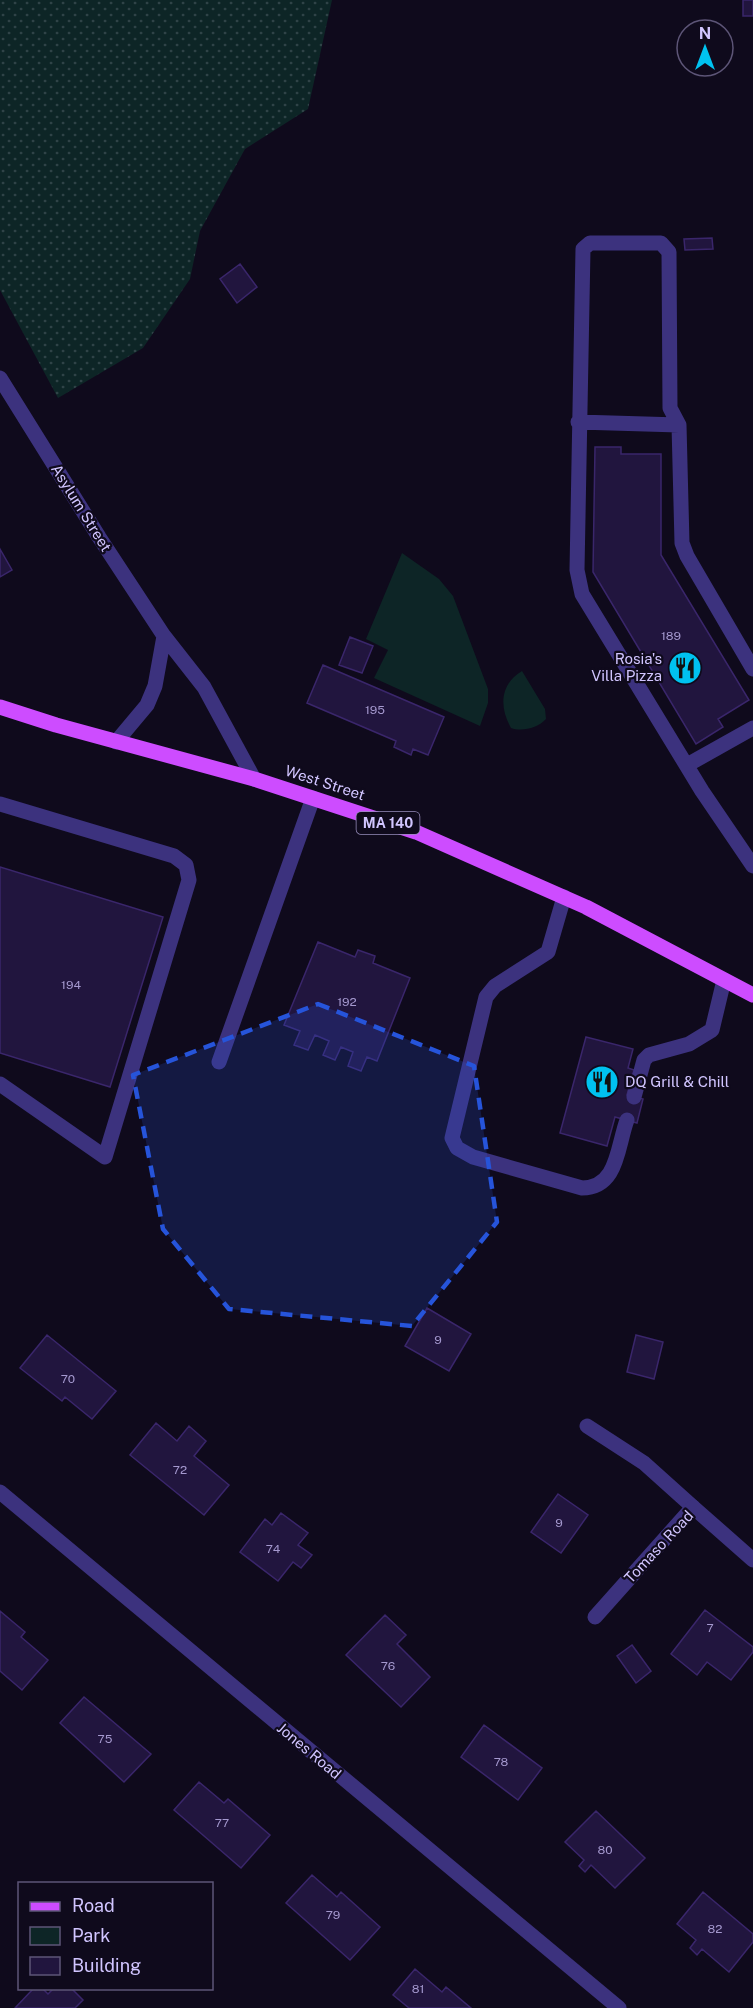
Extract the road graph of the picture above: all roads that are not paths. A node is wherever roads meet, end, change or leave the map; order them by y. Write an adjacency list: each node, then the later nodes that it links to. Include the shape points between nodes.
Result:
1 (0, 378): 4 (street, Asylum Street)
2 (578, 422): 3 (street); 3 (street, via 583,249 590,243 662,243 669,252 670,408); 9 (street, via 577,570 582,594)
3 (678, 425): 5 (street, via 682,543)
4 (164, 636): 8 (street, via 155,686 147,705); 10 (street, Asylum Street, via 204,687)
5 (753, 669)
6 (0, 707): 8 (main road, West Street / MA 140)
7 (753, 728): 9 (street)
8 (117, 741): 10 (main road, West Street / MA 140)
9 (687, 765): 13 (street)
10 (254, 779): 11 (main road, West Street / MA 140)
11 (313, 798): 14 (main road, West Street / MA 140, via 416,832); 17 (street)
12 (0, 804): 18 (street, via 174,856 186,865 189,884 105,1156)
13 (753, 866)
14 (564, 897): 15 (main road, West Street / MA 140); 20 (street, via 548,952 495,986 486,997 452,1138 458,1148 473,1156 591,1188 601,1185 611,1173)
15 (724, 980): 16 (main road, West Street / MA 140); 19 (street, via 712,1030 689,1044 649,1055 644,1060)
16 (753, 995)
17 (219, 1062)
18 (0, 1084)
19 (634, 1097)
20 (627, 1120)
21 (587, 1426): 23 (street, via 644,1463)
22 (0, 1491): 26 (street, Jones Road)
23 (693, 1507): 24 (street, Tomaso Road); 25 (street, Tomaso Road)
24 (753, 1560)
25 (594, 1617)
26 (620, 2008)

